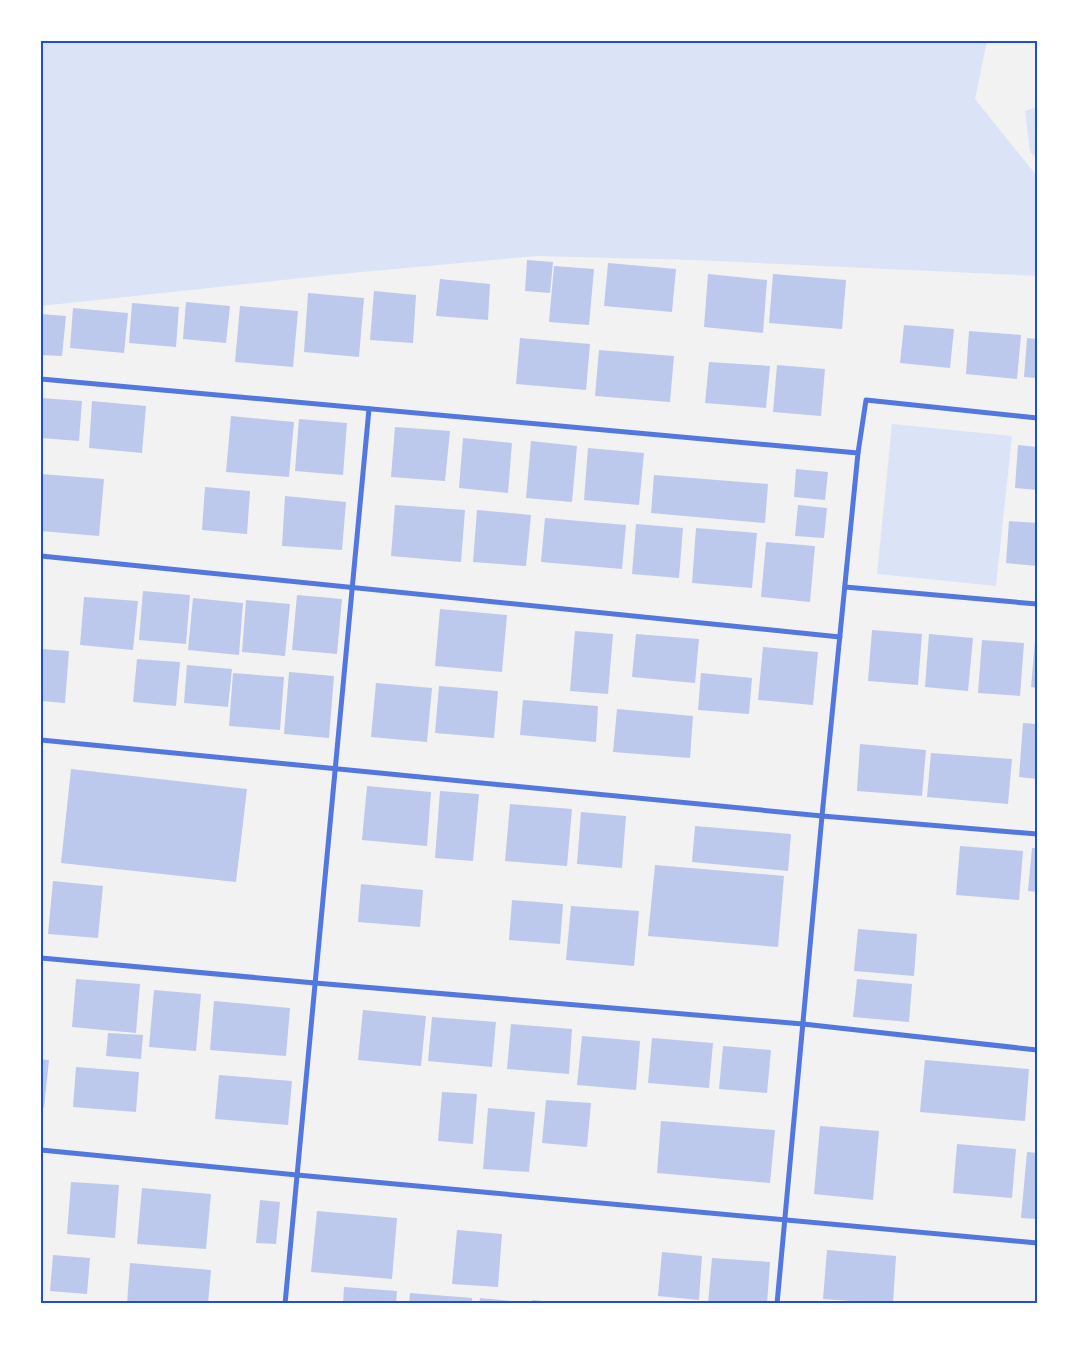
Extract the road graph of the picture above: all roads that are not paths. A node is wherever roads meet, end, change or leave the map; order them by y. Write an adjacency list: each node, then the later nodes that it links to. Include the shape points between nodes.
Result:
1 (41, 380): 2 (street)
2 (369, 409): 4 (street); 6 (street)
3 (1037, 418): 4 (street, via 866,400)
4 (858, 453): 7 (street)
5 (41, 556): 6 (street)
6 (352, 587): 9 (street); 11 (street)
7 (845, 587): 8 (street); 9 (street)
8 (1037, 604)
9 (840, 637): 12 (street)
10 (41, 740): 11 (street)
11 (335, 769): 12 (street); 15 (street)
12 (822, 816): 13 (street); 16 (street)
13 (1037, 834)
14 (41, 958): 15 (street)
15 (315, 983): 16 (street); 19 (street)
16 (803, 1024): 17 (street); 20 (street)
17 (1037, 1050)
18 (41, 1150): 19 (street)
19 (297, 1175): 20 (street); 22 (street)
20 (786, 1219): 21 (street); 23 (street)
21 (1037, 1243)
22 (285, 1304)
23 (777, 1304)

